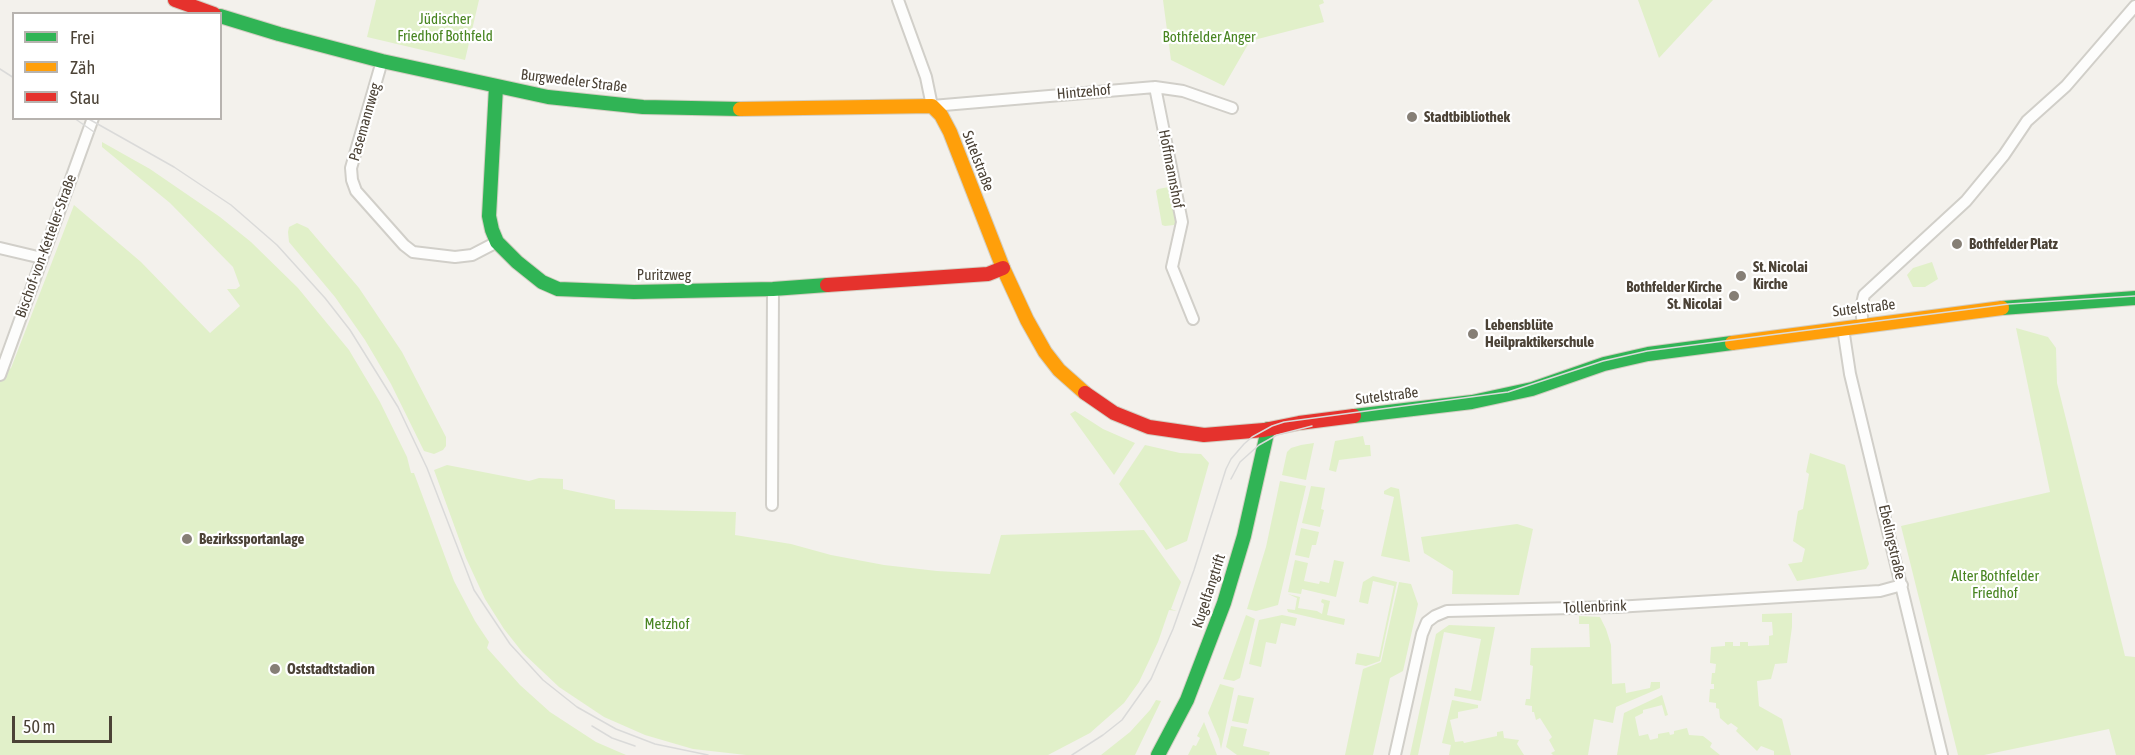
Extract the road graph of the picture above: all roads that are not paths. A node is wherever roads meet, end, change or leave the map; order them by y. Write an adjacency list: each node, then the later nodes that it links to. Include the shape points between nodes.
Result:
1 (176, 0): 4 (main road)
2 (898, 0): 9 (street, Sutelstraße, via 926,77)
3 (2135, 6): 19 (street, via 2066,86 2027,120 1966,201 1864,295)
4 (209, 12)
5 (222, 17): 6 (main road, Burgwedeler Straße)
6 (382, 62): 7 (main road, Burgwedeler Straße); 12 (street, Pasemannweg, via 351,168 356,190 413,252 472,255)
7 (495, 87): 9 (main road, Burgwedeler Straße, via 644,107); 12 (main road, via 489,216)
8 (1155, 87): 9 (street, Hintzehof); 10 (street, Hintzehof, via 1183,91); 18 (street, Hoffmannshof, via 1182,222 1172,267)
9 (932, 106): 15 (main road, Sutelstraße, via 950,132)
10 (1232, 108)
11 (92, 120): 14 (street, Bischof-von-Ketteler-Straße)
12 (497, 242): 16 (main road, Puritzweg, via 542,282 558,289)
13 (0, 248): 14 (street)
14 (42, 258): 21 (street, Bischof-von-Ketteler-Straße)
15 (1003, 268): 16 (main road, Puritzweg, via 988,274); 22 (main road, Sutelstraße, via 1045,352 1080,390 1114,413 1149,427 1204,435)
16 (773, 289): 23 (street)
17 (2135, 298): 19 (main road, Sutelstraße, via 2009,307)
18 (1193, 319)
19 (1863, 326): 20 (main road, Sutelstraße)
20 (1843, 328): 22 (main road, Sutelstraße, via 1627,358 1532,389 1472,402); 24 (street, Ebelingstraße, via 1850,374)
21 (0, 375)
22 (1268, 429): 25 (main road, Kugelfangtrift, via 1224,603 1187,700)
23 (772, 505)
24 (1902, 585): 26 (street, Tollenbrink, via 1880,591 1616,607 1447,611 1435,615 1422,634); 27 (street, Ebelingstraße)
25 (1158, 755)
26 (1395, 755)
27 (1942, 755)

